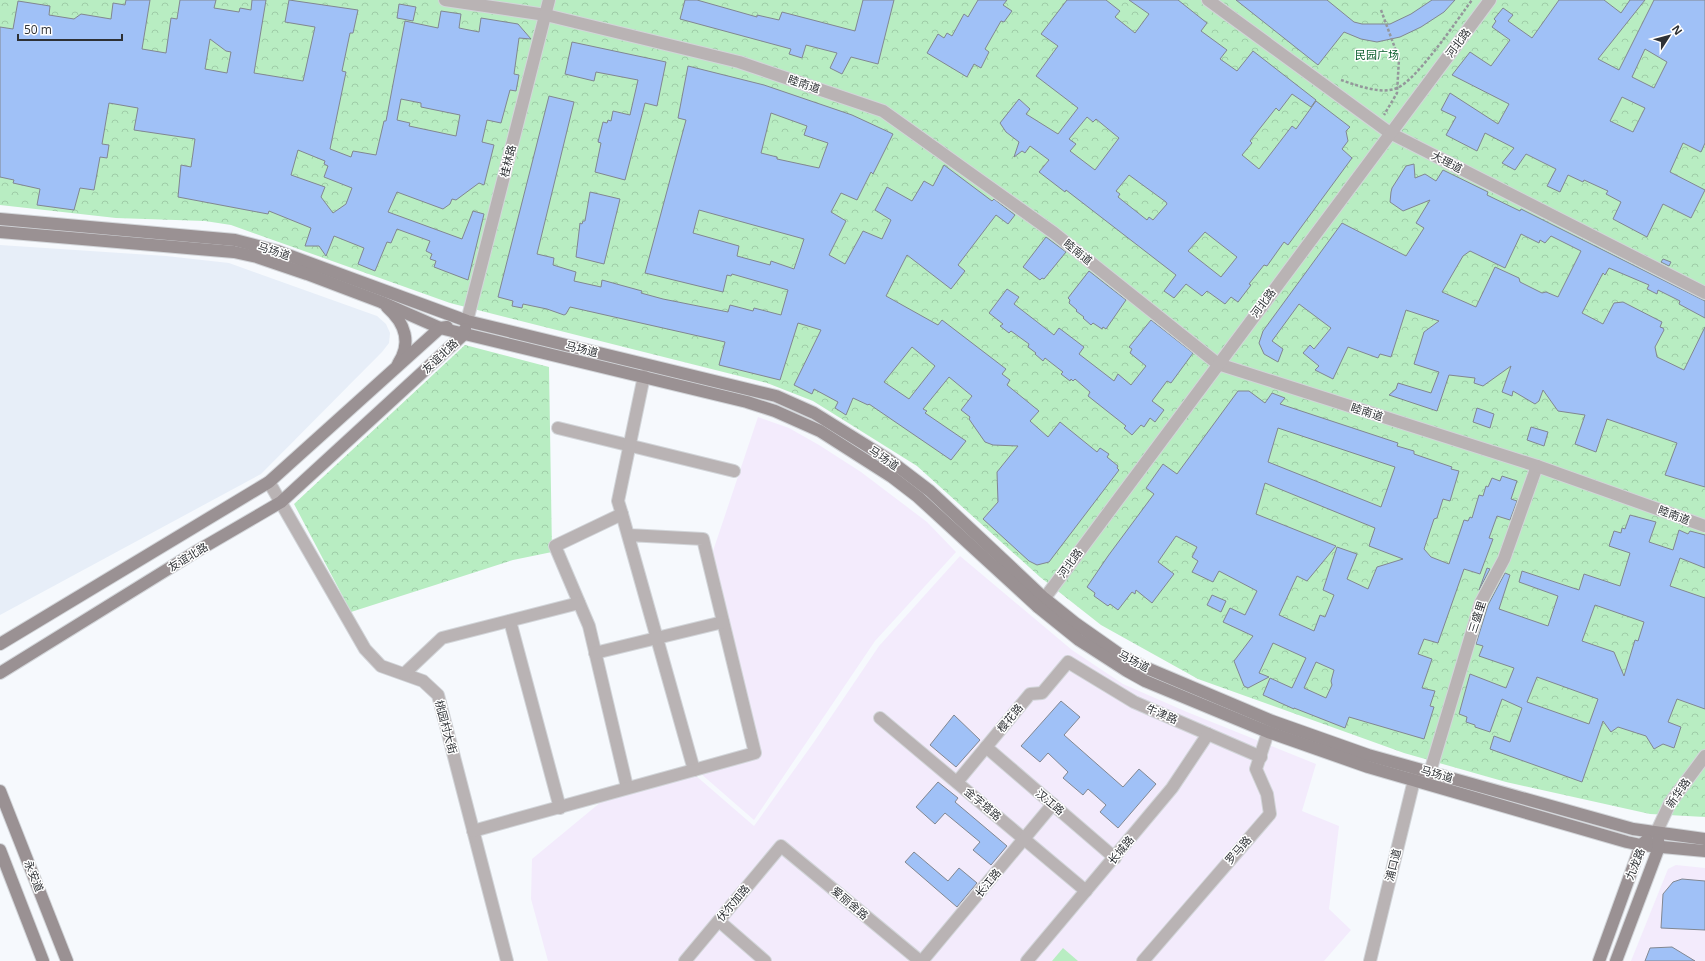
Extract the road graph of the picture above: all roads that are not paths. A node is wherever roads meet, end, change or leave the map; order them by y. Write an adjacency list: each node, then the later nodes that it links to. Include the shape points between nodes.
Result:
1 (445, 0): 5 (street, 睦南道)
2 (549, 0): 5 (street, 桂林路)
3 (1208, 0): 6 (street, 大理道)
4 (1490, 0): 6 (street, 河北路)
5 (546, 15): 11 (street, 桂林路); 14 (street, 睦南道, via 739,62 883,111 1054,233)
6 (1390, 133): 9 (street, 大理道); 14 (street, 河北路)
7 (0, 219): 11 (main road, 马场道, via 235,240 277,251)
8 (0, 232): 10 (main road, 马场道, via 234,252 271,262)
9 (1705, 293)
10 (382, 302): 12 (main road, 马场道); 15 (main road, via 404,328 407,344 403,357)
11 (467, 321): 12 (main road, 友谊北路); 13 (main road, 友谊北路); 27 (main road, 马场道, via 760,391 793,403 888,459 930,491)
12 (440, 328): 13 (main road, 马场道); 15 (main road, 友谊北路)
13 (463, 335): 16 (main road, 马场道); 22 (main road, 友谊北路)
14 (1218, 364): 19 (street, 睦南道); 27 (street, 河北路)
15 (394, 371): 21 (main road, 友谊北路)
16 (644, 376): 18 (street); 27 (main road, 马场道, via 747,402 820,431 892,477 918,497)
17 (558, 428): 18 (street)
18 (630, 446): 20 (street); 23 (street, via 618,500)
19 (1537, 466): 24 (street, 睦南道); 43 (street, 三盛里, via 1504,559 1481,602)
20 (734, 471)
21 (269, 482): 22 (street, 桃园村大街); 31 (main road, 友谊北路)
22 (281, 502): 34 (main road, 友谊北路); 35 (street, 桃园村大街, via 365,649 381,666)
23 (622, 514): 25 (street); 26 (street, via 555,546)
24 (1705, 526)
25 (628, 535): 29 (street, via 704,539); 30 (street)
26 (579, 603): 28 (street); 32 (street, via 589,626)
27 (1041, 603): 37 (main road, 马场道, via 1122,656)
28 (510, 621): 35 (street, via 442,638); 49 (street)
29 (723, 622): 30 (street); 42 (street, via 755,753)
30 (657, 638): 32 (street); 42 (street)
31 (0, 644)
32 (595, 652): 46 (street)
33 (1068, 662): 38 (street, 牛津路, via 1134,702); 39 (street, 樱花路, via 1042,693 1030,694)
34 (0, 673)
35 (405, 673): 50 (street, 桃园村大街, via 423,681 438,695)
36 (880, 718): 45 (street, 金字塔路)
37 (1270, 726): 41 (street, 罗马路); 44 (main road, 马场道, via 1339,746)
38 (1208, 734): 41 (street, 牛津路); 59 (street, 长城路, via 1172,788)
39 (986, 747): 45 (street, 樱花路); 48 (street, 汉江路)
40 (1705, 756): 53 (street, 新华路, via 1670,803)
41 (1261, 757): 71 (street, 罗马路, via 1256,769 1267,794 1270,814)
42 (694, 770): 46 (street)
43 (1430, 772): 44 (main road, 马场道); 53 (main road, 马场道, via 1633,829)
44 (1415, 774): 54 (main road, 马场道); 72 (street, 浦口道)
45 (957, 782): 51 (street, 金字塔路)
46 (626, 787): 49 (street)
47 (0, 791): 65 (main road, 永安道)
48 (1053, 804): 51 (street, 长江路); 59 (street, 汉江路)
49 (560, 808): 50 (street)
50 (473, 831): 66 (street, 桃园村大街)
51 (1024, 839): 62 (street, 金字塔路); 69 (street, 长江路)
52 (1705, 839): 53 (main road, 马场道, via 1686,836)
53 (1657, 843): 54 (main road, 九龙路); 56 (main road, 马场道); 60 (main road); 61 (main road, 九龙路)
54 (1642, 845): 60 (main road, 九龙路)
55 (781, 846): 63 (street, 伏尔加路); 69 (street, 爱丽舍路)
56 (1685, 849): 58 (main road, 马场道); 61 (main road, via 1667,854)
57 (0, 850): 64 (main road, 永安道)
58 (1705, 851)
59 (1115, 858): 62 (street, 长城路)
60 (1633, 866): 73 (main road, 九龙路)
61 (1648, 872): 74 (main road, 九龙路)
62 (1086, 891): 70 (street, 长城路)
63 (719, 921): 67 (street, 伏尔加路); 68 (street)
64 (43, 961)
65 (67, 961)
66 (507, 961)
67 (685, 961)
68 (765, 961)
69 (921, 961)
70 (1027, 961)
71 (1143, 961)
72 (1370, 961)
73 (1599, 961)
74 (1616, 961)

